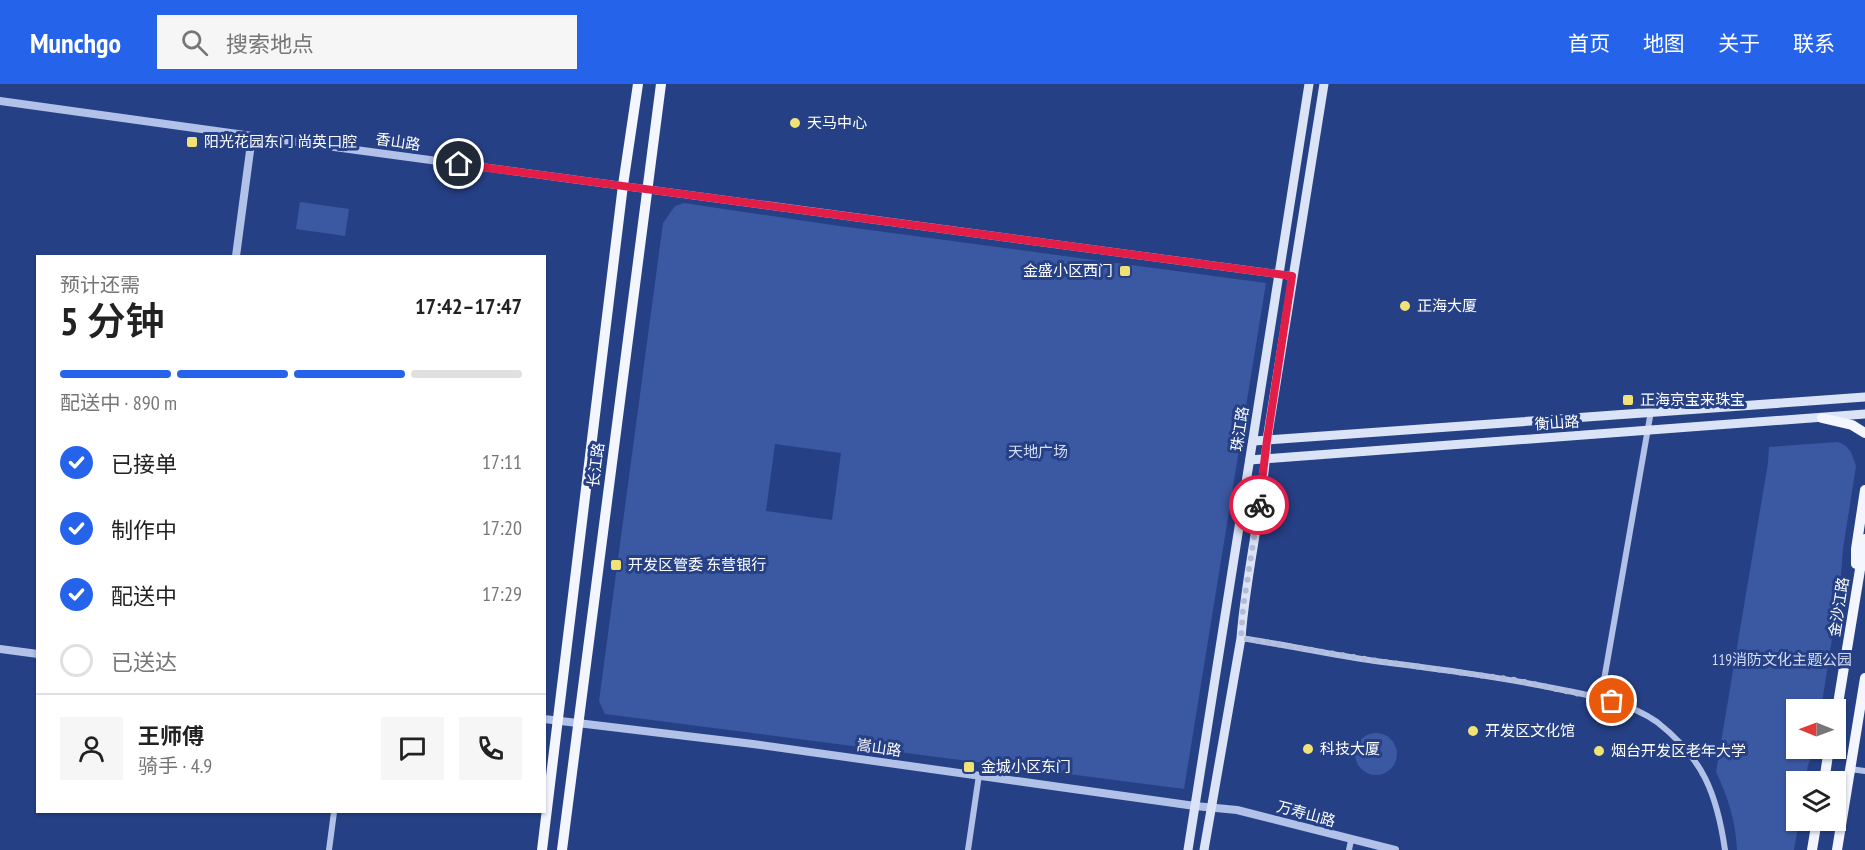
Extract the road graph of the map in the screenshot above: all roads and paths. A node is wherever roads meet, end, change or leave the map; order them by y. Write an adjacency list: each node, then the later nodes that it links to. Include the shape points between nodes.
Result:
1 (638, 84): 7 (main road, 长江路)
2 (661, 84): 8 (main road, 长江路)
3 (1309, 84): 10 (main road, 珠江路)
4 (1324, 84): 11 (main road)
5 (0, 101): 6 (street, 香山路)
6 (252, 136): 7 (street, 香山路); 9 (street)
7 (623, 185): 8 (street, 香山路); 32 (main road, 长江路)
8 (646, 188): 10 (street, 香山路); 33 (main road, 长江路)
9 (236, 255)
10 (1279, 274): 11 (street, 香山路); 19 (main road, 珠江路)
11 (1292, 276): 18 (main road)
12 (1865, 397): 13 (main road, 衡山路)
13 (1651, 411): 16 (street); 18 (main road, 衡山路)
14 (1865, 414): 15 (main road, 衡山路)
15 (1822, 418): 16 (main road, 衡山路); 17 (main road, via 1852,424)
16 (1649, 431): 21 (main road, 衡山路); 29 (street)
17 (1865, 433)
18 (1267, 440): 19 (main road, 衡山路); 21 (main road)
19 (1254, 441): 20 (main road, 珠江路)
20 (1250, 460): 21 (main road, 衡山路); 37 (main road, 珠江路)
21 (1266, 460): 25 (main road)
22 (1865, 490): 24 (main road, via 1856,549)
23 (1865, 539): 24 (main road, 金沙江路)
24 (1857, 590): 30 (main road, 金沙江路)
25 (1241, 638): 29 (street, via 1515,680); 38 (main road)
26 (0, 649): 27 (street)
27 (36, 654)
28 (1865, 678): 34 (main road)
29 (1599, 698): 50 (street, via 1656,722 1687,751 1709,784)
30 (1839, 699)
31 (546, 718): 32 (street, 嵩山路)
32 (559, 720): 33 (street, 嵩山路); 43 (main road, 长江路)
33 (578, 723): 36 (street, 嵩山路); 44 (main road, 长江路)
34 (1850, 769): 35 (street); 52 (main road)
35 (1865, 771)
36 (979, 775): 37 (street, 嵩山路); 45 (street)
37 (1195, 806): 38 (street, 嵩山路); 46 (main road, 珠江路)
38 (1210, 807): 41 (street, 万寿山路, via 1237,810); 47 (main road)
39 (334, 813): 42 (street)
40 (1815, 831): 51 (main road)
41 (1351, 840): 48 (street); 49 (street, 万寿山路)
42 (329, 850)
43 (542, 850)
44 (562, 850)
45 (968, 850)
46 (1188, 850)
47 (1203, 850)
48 (1349, 850)
49 (1395, 850)
50 (1725, 850)
51 (1812, 850)
52 (1837, 850)

